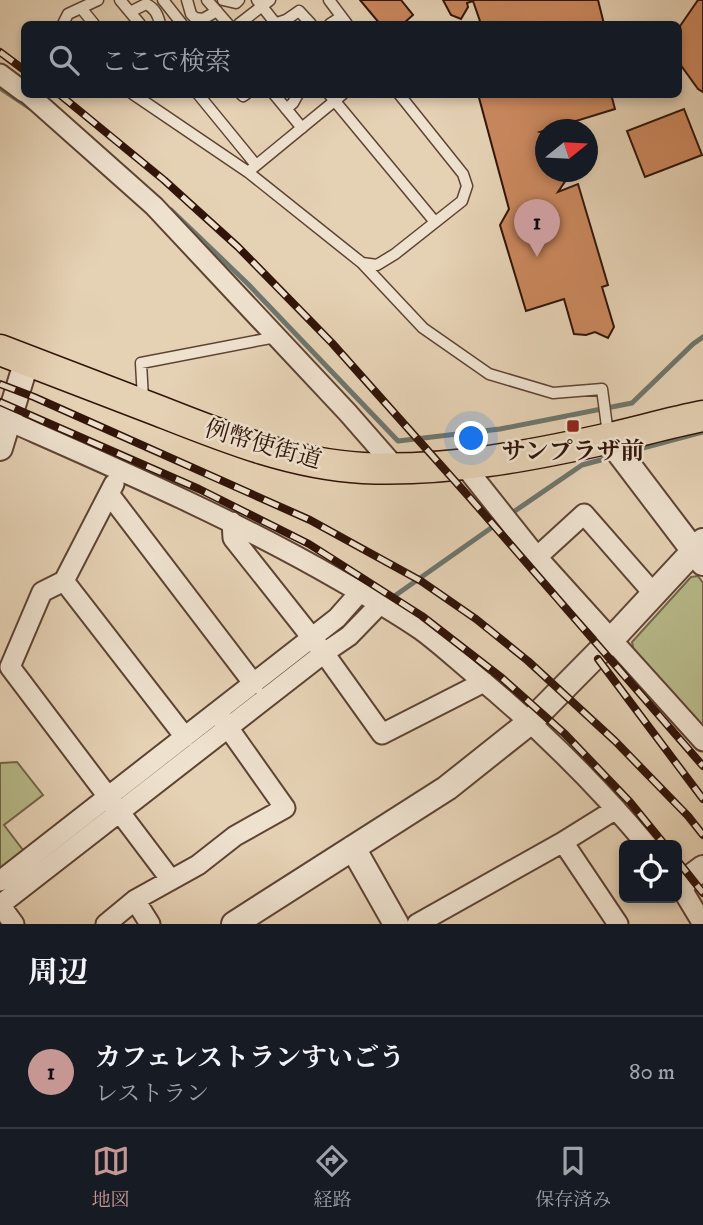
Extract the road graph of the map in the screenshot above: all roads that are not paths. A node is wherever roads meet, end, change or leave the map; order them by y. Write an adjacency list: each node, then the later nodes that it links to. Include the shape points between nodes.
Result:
1 (98, 0): 11 (lane)
2 (120, 0): 13 (lane)
3 (163, 0): 18 (lane)
4 (187, 0): 12 (lane, via 195,18)
5 (207, 0): 12 (lane)
6 (223, 0): 7 (lane)
7 (239, 0)
8 (257, 0): 21 (lane)
9 (270, 0): 20 (lane)
10 (329, 0): 24 (lane)
11 (81, 8): 14 (lane); 15 (lane)
12 (217, 11): 19 (lane)
13 (130, 12): 16 (lane); 17 (lane, via 146,4)
14 (64, 21)
15 (92, 21)
16 (138, 21)
17 (159, 21)
18 (180, 21)
19 (225, 21)
20 (243, 21)
21 (274, 21)
22 (284, 21): 23 (lane, via 299,11)
23 (308, 21)
24 (344, 21)
25 (0, 74): 26 (street)
26 (21, 89)
27 (32, 98): 40 (street, via 154,206)
28 (143, 98): 37 (lane)
29 (201, 98): 37 (lane)
30 (277, 98): 35 (lane)
31 (296, 98): 35 (lane)
32 (335, 98): 36 (lane)
33 (337, 98): 38 (lane)
34 (402, 98): 38 (lane, via 463,174 467,186 462,201)
35 (286, 109): 36 (lane)
36 (302, 128): 37 (lane)
37 (252, 169): 39 (lane)
38 (435, 222): 39 (lane, via 377,265)
39 (362, 263): 45 (lane, via 423,328 489,374 553,393 602,389)
40 (277, 337): 42 (lane, via 141,363); 48 (street)
41 (14, 355): 42 (main road, 例幣使街道); 44 (street)
42 (144, 405): 48 (main road, 例幣使街道, via 286,457)
43 (703, 416): 45 (main road, 例幣使街道)
44 (4, 419): 46 (street); 49 (street)
45 (608, 438): 47 (main road, 例幣使街道); 52 (street)
46 (0, 448)
47 (463, 464): 48 (main road, 例幣使街道); 53 (street)
48 (397, 469)
49 (121, 470): 50 (street); 51 (street)
50 (109, 494): 54 (street); 62 (street)
51 (232, 522): 55 (street); 59 (street, via 233,538)
52 (700, 552): 56 (street)
53 (537, 557): 56 (street, via 584,514); 58 (street)
54 (64, 580): 60 (street, via 42,592); 65 (street)
55 (360, 592): 57 (street); 59 (street)
56 (654, 594): 58 (street)
57 (380, 604): 59 (street, via 349,636); 61 (street, via 422,631)
58 (612, 639): 64 (street); 66 (street)
59 (318, 645): 61 (street, via 382,734); 62 (street); 63 (street)
60 (5, 668): 67 (street)
61 (484, 682): 64 (street)
62 (254, 684): 63 (street)
63 (223, 720): 65 (street); 67 (street); 73 (street, via 285,808)
64 (530, 722): 68 (street); 71 (street, via 447,788)
65 (185, 737): 67 (street)
66 (703, 741)
67 (114, 804): 73 (street); 74 (street); 78 (street)
68 (616, 809): 69 (street); 70 (street)
69 (643, 840)
70 (563, 842): 85 (street); 86 (street)
71 (354, 848): 83 (street); 84 (street)
72 (703, 868): 75 (street)
73 (171, 880): 77 (street)
74 (0, 881)
75 (682, 881)
76 (682, 889): 79 (street)
77 (135, 900): 81 (street); 82 (street)
78 (0, 905): 80 (street)
79 (703, 923)
80 (14, 924)
81 (106, 924)
82 (150, 924)
83 (234, 924)
84 (396, 924)
85 (417, 924)
86 (618, 924)

